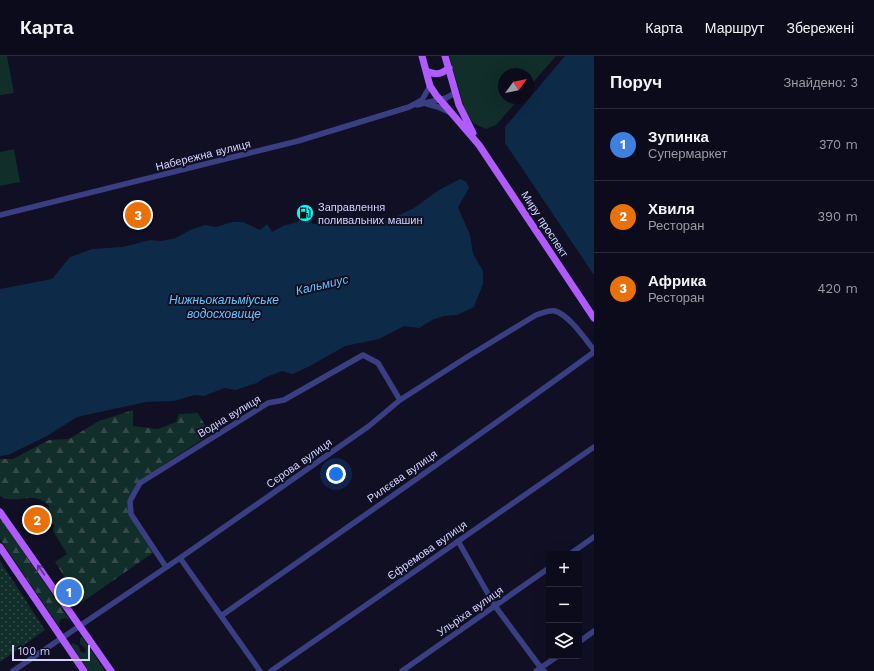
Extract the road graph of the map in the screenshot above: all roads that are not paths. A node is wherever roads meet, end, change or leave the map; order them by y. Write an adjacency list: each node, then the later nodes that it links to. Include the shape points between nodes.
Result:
1 (422, 56): 4 (main road, Миру проспект)
2 (446, 56): 3 (main road, Миру проспект)
3 (449, 68): 4 (main road, via 439,75); 6 (main road, Миру проспект)
4 (426, 70): 5 (main road, Миру проспект)
5 (430, 86): 7 (main road, Миру проспект); 9 (street, via 422,100)
6 (455, 93): 7 (street); 11 (main road, Миру проспект, via 458,106)
7 (440, 100): 8 (street); 10 (main road, Миру проспект)
8 (425, 103): 9 (street); 10 (street)
9 (409, 106): 12 (street, Набережна вулиця, via 298,142)
10 (451, 113): 11 (main road, Миру проспект)
11 (478, 143): 13 (main road, Миру проспект)
12 (0, 216)
13 (594, 318)
14 (594, 351): 15 (street, Сєрова вулиця, via 571,322 555,311 546,312 536,315); 26 (street, Рилєєва вулиця, via 465,446)
15 (400, 400): 22 (street, Сєрова вулиця, via 369,426); 23 (street, Водна вулиця, via 378,363 362,355 284,400 268,404 140,483 130,501 131,514)
16 (594, 447): 19 (street, Єфремова вулиця)
17 (0, 512): 27 (main road, one-way to 17)
18 (594, 537): 21 (street)
19 (458, 541): 25 (street); 37 (street, Єфремова вулиця)
20 (0, 547): 29 (main road)
21 (574, 551)
22 (180, 558): 23 (street, Сєрова вулиця); 26 (street)
23 (166, 567): 27 (street, Сєрова вулиця)
24 (546, 570): 25 (street, Ульріха вулиця)
25 (495, 606): 32 (street); 38 (street, Ульріха вулиця)
26 (221, 616): 36 (street)
27 (80, 626): 29 (street, Сєрова вулиця); 35 (main road)
28 (594, 631): 30 (street)
29 (62, 638): 33 (street, Сєрова вулиця); 34 (main road)
30 (582, 640)
31 (554, 659): 32 (street)
32 (540, 670)
33 (13, 671)
34 (84, 671)
35 (111, 671)
36 (260, 671)
37 (271, 671)
38 (402, 671)

